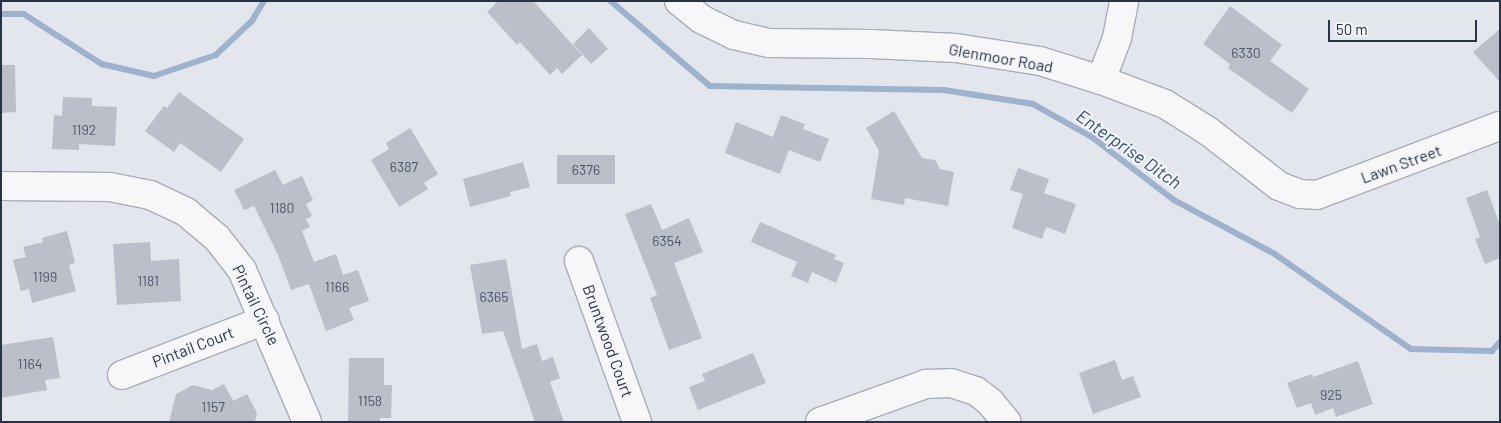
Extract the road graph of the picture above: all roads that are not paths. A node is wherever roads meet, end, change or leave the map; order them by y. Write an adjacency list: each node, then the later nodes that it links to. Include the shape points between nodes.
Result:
1 (679, 1): 3 (street, Glenmoor Road, via 701,19 734,35 769,43 956,48 1040,62)
2 (1124, 1): 3 (street, via 1117,38)
3 (1101, 80): 6 (street, Glenmoor Road, via 1165,104 1208,131 1279,186)
4 (1500, 126): 6 (street, Lawn Street, via 1317,195)
5 (1, 186): 8 (street, Pintail Circle, via 110,187 150,195 186,212 217,238 242,270)
6 (1300, 194)
7 (579, 261): 11 (street, Bruntwood Court)
8 (265, 320): 9 (street, Pintail Court); 10 (street, Pintail Circle)
9 (122, 375)
10 (307, 422)
11 (637, 422)
12 (820, 422): 13 (street, via 926,384 952,383 976,391)
13 (1007, 422)

